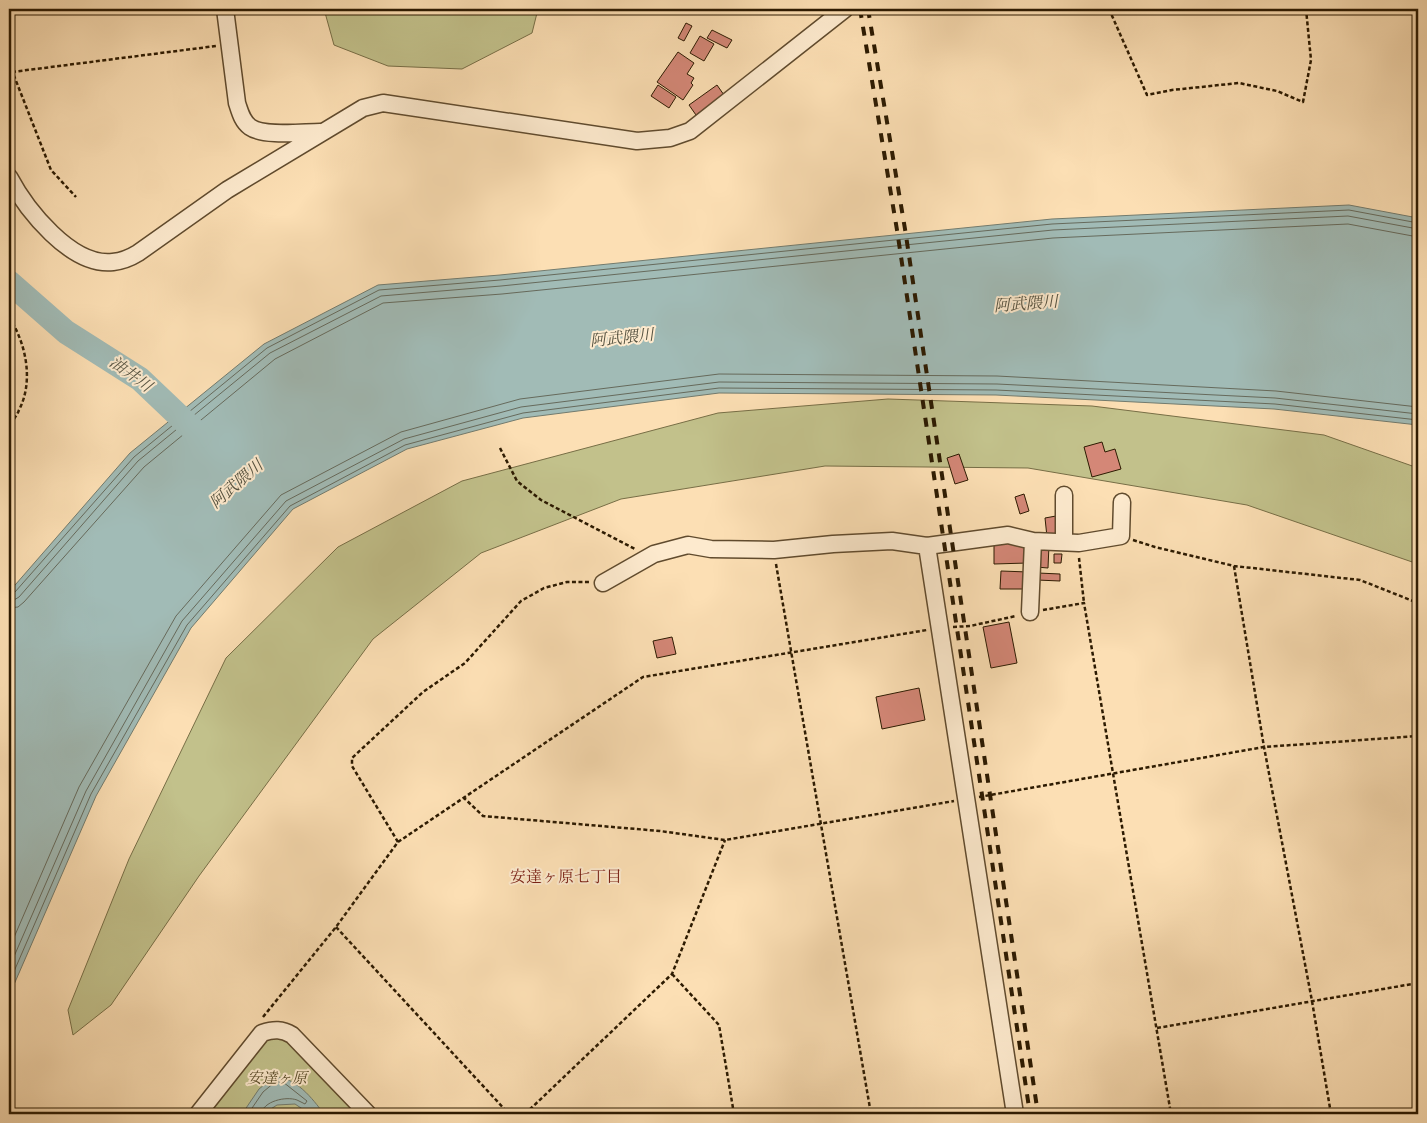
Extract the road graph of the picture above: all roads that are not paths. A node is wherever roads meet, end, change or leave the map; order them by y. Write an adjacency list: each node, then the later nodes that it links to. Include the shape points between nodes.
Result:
1 (225, 9): 3 (street, via 237,103 242,118 251,127 271,132)
2 (845, 9): 3 (street, via 690,131 670,138 637,141 383,104 363,108)
3 (323, 132): 4 (street, via 226,190 138,253 112,263 98,262 71,249 38,221)
4 (9, 176)
5 (1064, 494): 8 (street)
6 (1122, 502): 8 (street, via 1121,536)
7 (1033, 541): 8 (street); 9 (street, via 1008,535); 11 (street)
8 (1070, 542)
9 (927, 546): 10 (street, via 892,542 774,550 711,549 688,545 654,554); 14 (street)
10 (603, 583)
11 (1030, 612)
12 (198, 1114): 13 (street, via 262,1033 271,1030 284,1030 292,1035)
13 (368, 1114)
14 (1015, 1114)

